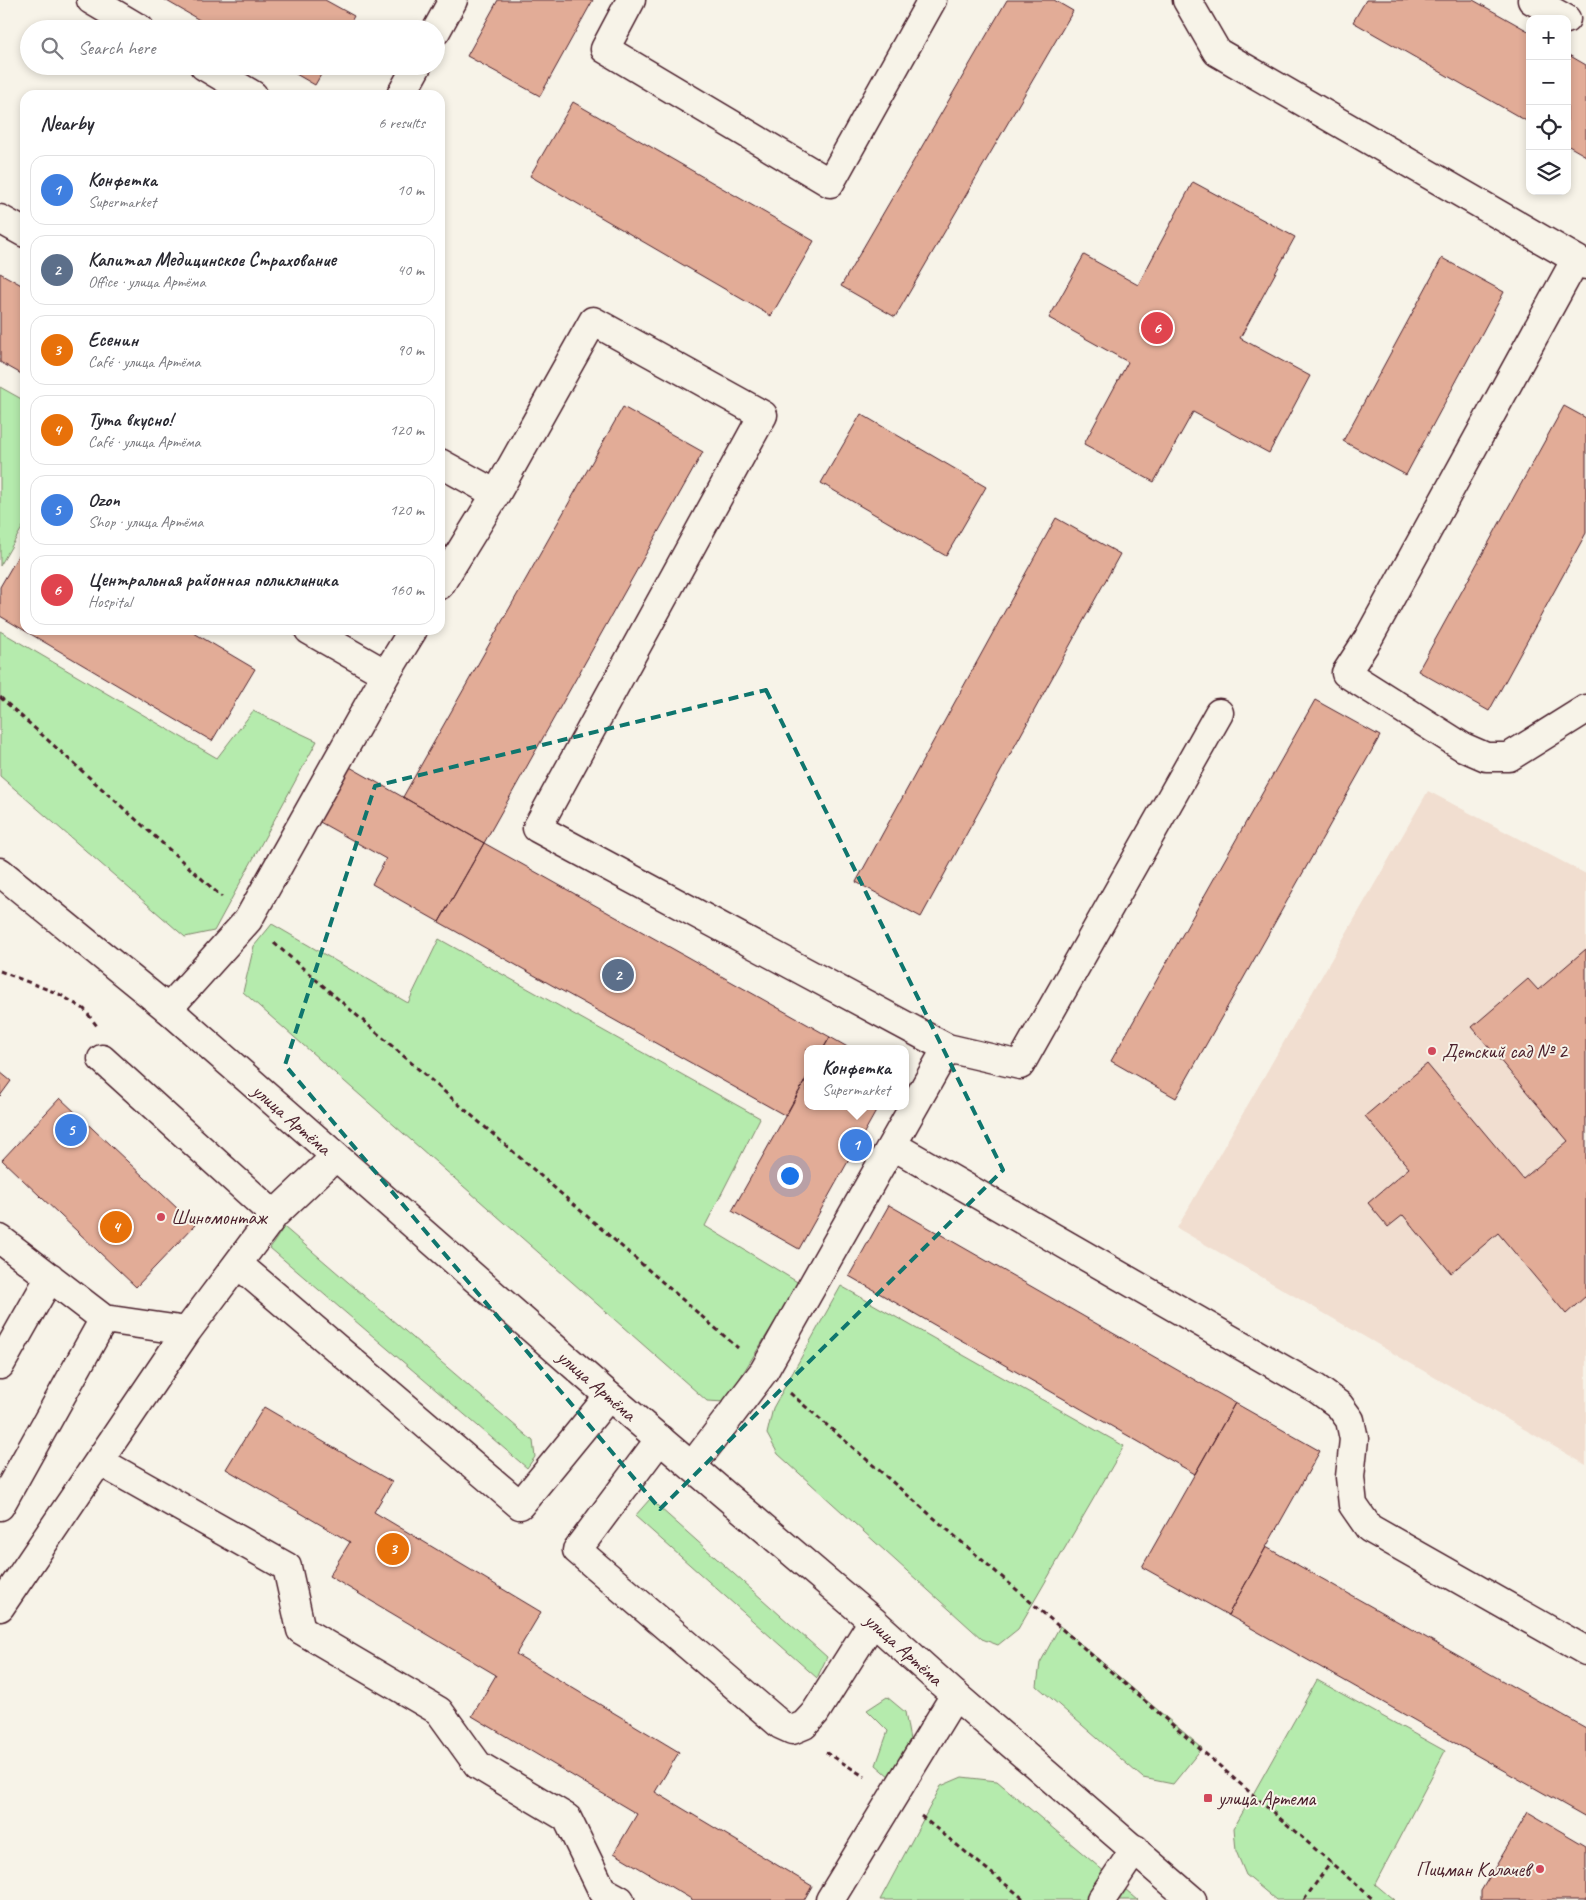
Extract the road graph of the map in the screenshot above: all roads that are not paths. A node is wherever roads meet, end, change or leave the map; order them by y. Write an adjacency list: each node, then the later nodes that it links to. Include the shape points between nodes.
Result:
1 (91, 0): 8 (main road)
2 (453, 0): 9 (main road)
3 (632, 0): 4 (main road, via 605,48 830,183)
4 (932, 0)
5 (1187, 0): 18 (main road, via 1217,52)
6 (1532, 0): 7 (main road)
7 (1560, 15)
8 (125, 20)
9 (442, 20)
10 (1571, 21): 11 (main road)
11 (1586, 30)
12 (219, 75): 14 (main road)
13 (412, 75): 15 (main road)
14 (245, 90)
15 (404, 90)
16 (0, 219): 17 (main road)
17 (20, 230)
18 (1581, 262): 25 (main road, via 1346,673 1463,748 1486,757 1509,757)
19 (445, 466): 20 (main road)
20 (496, 494): 21 (main road); 29 (main road, via 593,320 763,415 538,828)
21 (445, 578)
22 (318, 635): 24 (main road)
23 (410, 635): 24 (main road)
24 (386, 674): 28 (main road, via 248,920)
25 (1586, 709)
26 (1219, 714): 29 (main road, via 1020,1065)
27 (0, 872): 28 (main road, улица Артёма)
28 (168, 1009): 32 (main road, улица Артёма)
29 (947, 1048): 31 (main road)
30 (102, 1059): 33 (main road)
31 (892, 1145): 43 (main road, via 764,1370); 47 (main road, via 1317,1389 1339,1405 1350,1420 1354,1439 1350,1477 1353,1505 1369,1528)
32 (335, 1157): 33 (main road); 40 (main road, улица Артёма)
33 (274, 1215): 35 (main road)
34 (0, 1239): 36 (main road)
35 (238, 1264): 38 (main road); 40 (main road, via 520,1505)
36 (50, 1277): 37 (main road); 39 (main road)
37 (104, 1319): 38 (main road); 44 (main road)
38 (187, 1331): 42 (main road)
39 (0, 1365)
40 (609, 1396): 41 (main road, улица Артёма)
41 (660, 1439): 43 (main road, улица Артёма); 46 (main road, via 577,1550 781,1725 792,1730 804,1725 815,1713)
42 (99, 1461): 45 (main road); 50 (main road, via 287,1567 300,1630 439,1711 478,1765 567,1818 602,1890)
43 (692, 1466): 46 (main road, улица Артёма)
44 (0, 1506)
45 (0, 1607)
46 (873, 1621): 48 (main road, улица Артёма)
47 (1586, 1651)
48 (955, 1695): 49 (main road, улица Артёма); 51 (main road)
49 (1135, 1849): 52 (main road); 53 (main road, улица Артёма)
50 (620, 1900)
51 (830, 1900)
52 (1101, 1900)
53 (1192, 1900)

